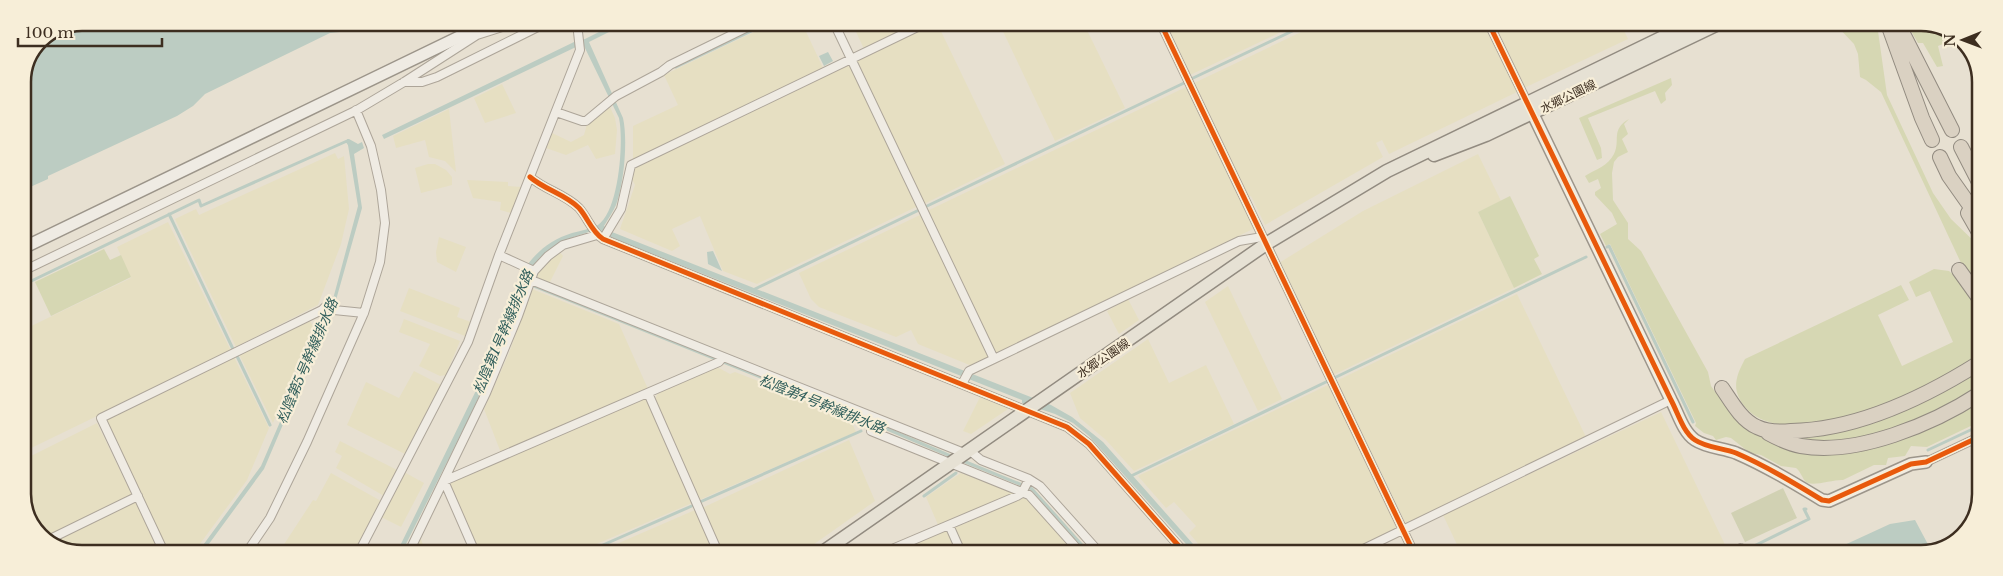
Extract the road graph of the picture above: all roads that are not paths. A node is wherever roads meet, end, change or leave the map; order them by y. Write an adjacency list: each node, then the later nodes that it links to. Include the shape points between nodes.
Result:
1 (480, 31): 13 (street)
2 (530, 31): 15 (street, via 436,77 422,82)
3 (579, 31): 18 (street, via 580,48)
4 (740, 31): 18 (street, via 616,96 586,121)
5 (838, 31): 14 (street)
6 (909, 31): 14 (street)
7 (1164, 31): 29 (street)
8 (1492, 31): 16 (street)
9 (1677, 31): 16 (main road, 水郷公園線)
10 (1702, 31): 16 (main road, 水郷公園線)
11 (1892, 31): 20 (highway)
12 (1894, 31): 19 (highway)
13 (476, 32): 15 (street); 30 (street)
14 (851, 59): 28 (street, via 631,164 621,209); 39 (street)
15 (404, 82): 17 (street)
16 (1530, 108): 29 (main road, 水郷公園線, via 1387,171); 45 (street)
17 (356, 110): 32 (street); 37 (street, via 372,146 385,223 380,262)
18 (556, 112): 25 (street)
19 (1952, 130)
20 (1932, 140)
21 (1961, 147): 23 (highway)
22 (1940, 157): 24 (highway)
23 (1972, 168)
24 (1949, 176): 26 (highway); 27 (highway)
25 (530, 177): 28 (street, via 566,197 580,209); 31 (street)
26 (1972, 209)
27 (1972, 219)
28 (600, 236): 33 (street, via 563,246); 41 (street)
29 (1264, 240): 39 (street, via 1239,241); 46 (main road, 水郷公園線); 58 (street)
30 (31, 244)
31 (499, 255): 33 (street); 62 (street, via 468,342)
32 (31, 267)
33 (530, 269): 35 (street)
34 (1959, 270): 36 (highway)
35 (531, 280): 38 (street); 54 (street, via 486,393)
36 (1972, 288)
37 (364, 313): 56 (street, via 325,307 101,418); 61 (street, via 308,442 270,518)
38 (722, 359): 43 (street); 50 (street)
39 (994, 359): 41 (street, via 969,371)
40 (1972, 367): 47 (highway, via 1928,392 1849,423 1779,432)
41 (963, 382): 46 (street)
42 (1722, 388): 47 (highway, via 1736,409)
43 (648, 393): 54 (street); 65 (street)
44 (1972, 398): 47 (highway, via 1895,434 1858,444 1821,448 1801,446)
45 (1671, 400): 51 (street, via 1687,432 1695,440 1755,462 1822,500 1829,501 1910,464); 58 (street)
46 (1033, 406): 50 (main road, 水郷公園線); 71 (street, via 1089,444)
47 (1757, 427)
48 (871, 432): 52 (street)
49 (1972, 440): 51 (street)
50 (966, 452): 52 (main road, 水郷公園線); 53 (street)
51 (1926, 462)
52 (950, 464): 55 (street); 66 (main road, 水郷公園線)
53 (1029, 480): 55 (street); 70 (street, via 1040,486)
54 (444, 481): 63 (street); 64 (street)
55 (1023, 492): 57 (street); 69 (street)
56 (138, 496): 59 (street); 60 (street)
57 (949, 525): 67 (street); 68 (street)
58 (1403, 530): 72 (street); 73 (street)
59 (55, 537)
60 (161, 545)
61 (251, 545)
62 (363, 545)
63 (412, 545)
64 (472, 545)
65 (715, 545)
66 (833, 545)
67 (902, 545)
68 (959, 545)
69 (1074, 545)
70 (1093, 545)
71 (1178, 545)
72 (1372, 545)
73 (1410, 545)

